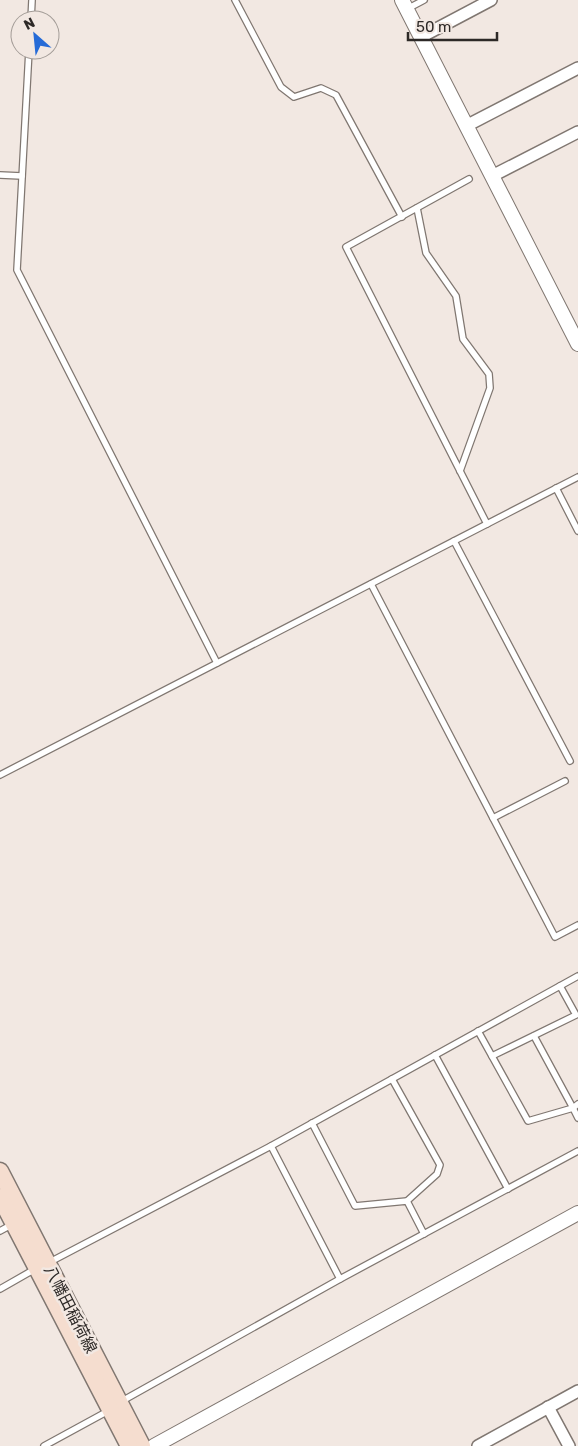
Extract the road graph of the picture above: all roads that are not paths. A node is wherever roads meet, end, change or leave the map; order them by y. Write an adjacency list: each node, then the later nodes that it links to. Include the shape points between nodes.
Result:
1 (235, 0): 15 (lane, via 281,87 294,97 320,88 336,95)
2 (424, 0): 4 (lane)
3 (491, 0): 5 (street)
4 (405, 5): 5 (street)
5 (421, 37): 8 (street)
6 (28, 60): 11 (lane)
7 (578, 68): 8 (street)
8 (466, 126): 12 (street)
9 (578, 132): 12 (street)
10 (0, 175): 11 (lane)
11 (22, 176): 25 (lane, via 17,270)
12 (492, 176): 16 (street)
13 (469, 179): 14 (lane)
14 (417, 208): 15 (lane); 18 (lane, via 426,253 456,296 463,339 489,374 490,388)
15 (402, 216): 18 (lane, via 346,247)
16 (573, 325): 17 (street)
17 (578, 344)
18 (460, 471): 21 (lane)
19 (578, 477): 20 (lane)
20 (556, 488): 21 (lane); 22 (lane)
21 (487, 524): 23 (lane)
22 (578, 531)
23 (454, 541): 24 (lane); 26 (lane)
24 (371, 584): 25 (lane); 29 (lane)
25 (217, 663): 27 (lane)
26 (570, 761)
27 (0, 775)
28 (565, 781): 29 (lane)
29 (493, 818): 30 (lane, via 555,937)
30 (578, 925)
31 (578, 976): 32 (lane)
32 (560, 986): 33 (lane); 34 (lane)
33 (577, 1017): 35 (lane)
34 (478, 1031): 36 (lane); 37 (lane)
35 (534, 1036): 37 (lane); 39 (lane)
36 (435, 1055): 38 (lane); 45 (lane)
37 (492, 1056): 39 (lane, via 528,1122)
38 (392, 1079): 41 (lane); 47 (lane, via 440,1165 437,1174)
39 (576, 1106): 40 (lane)
40 (578, 1118)
41 (312, 1123): 42 (lane); 47 (lane, via 355,1206)
42 (271, 1146): 51 (lane); 52 (lane)
43 (578, 1151): 45 (lane)
44 (0, 1171): 51 (main road, 八幡田稲荷線)
45 (508, 1189): 50 (lane)
46 (0, 1197): 49 (main road, 八幡田稲荷線)
47 (407, 1201): 50 (lane)
48 (578, 1213): 60 (street)
49 (7, 1227): 51 (main road, 八幡田稲荷線)
50 (424, 1234): 52 (lane)
51 (42, 1266): 53 (lane); 55 (main road, 八幡田稲荷線)
52 (340, 1279): 55 (lane)
53 (0, 1289)
54 (578, 1391): 56 (street)
55 (115, 1406): 57 (lane); 58 (main road, 八幡田稲荷線); 59 (main road, 八幡田稲荷線)
56 (548, 1407): 61 (street); 62 (street)
57 (44, 1446)
58 (129, 1446)
59 (142, 1446)
60 (154, 1446)
61 (478, 1446)
62 (569, 1446)

